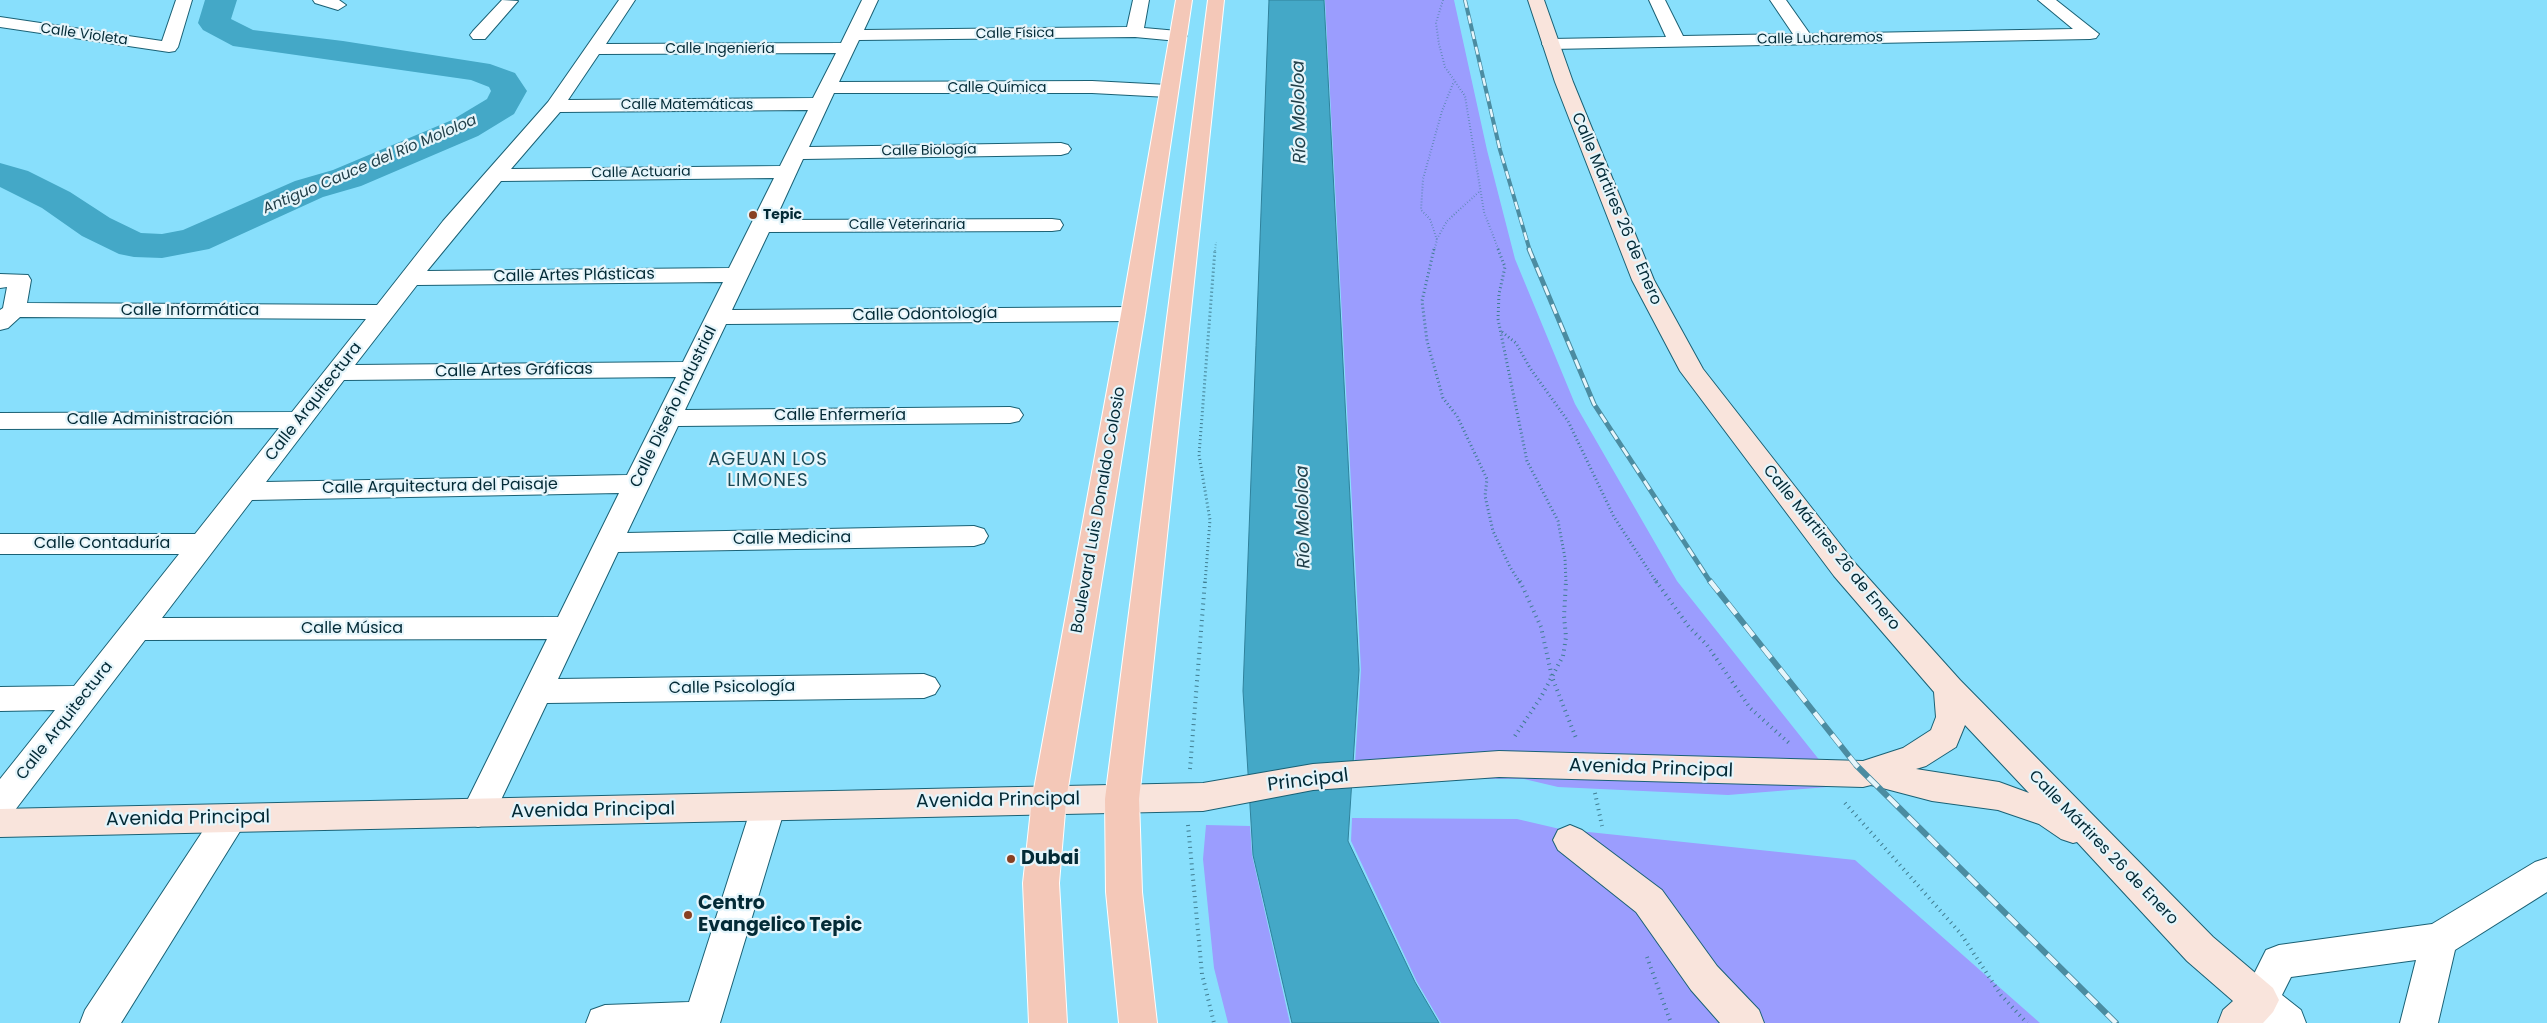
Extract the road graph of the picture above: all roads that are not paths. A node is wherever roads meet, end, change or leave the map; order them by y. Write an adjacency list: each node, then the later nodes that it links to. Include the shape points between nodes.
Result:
1 (184, 0): 15 (street, Calle Violeta, via 169,47)
2 (321, 0): 13 (street)
3 (507, 0): 18 (street)
4 (627, 0): 24 (street, Calle Arquitectura)
5 (870, 0): 22 (street, Calle Diseño Industrial)
6 (1141, 0): 16 (street)
7 (1184, 0): 19 (main road, Boulevard Luis Donaldo Colosio)
8 (1216, 0): 62 (main road)
9 (1536, 0): 23 (street, Calle Mártires 26 de Enero)
10 (1657, 0): 21 (street)
11 (1778, 0): 20 (street)
12 (2046, 0): 17 (street)
13 (338, 4)
14 (2083, 8): 17 (street)
15 (0, 22)
16 (1136, 32): 19 (street, Calle Física); 22 (street, Calle Física)
17 (2090, 34): 20 (street, Calle Lucharemos)
18 (479, 35)
19 (1178, 36): 25 (main road, Boulevard Luis Donaldo Colosio)
20 (1805, 39): 21 (street, Calle Lucharemos)
21 (1677, 41): 23 (street, Calle Lucharemos)
22 (849, 42): 24 (street, Calle Ingeniería); 26 (street, Calle Diseño Industrial)
23 (1551, 44): 55 (street, Calle Mártires 26 de Enero, via 1643,280 1692,371 1844,569)
24 (594, 49): 27 (street, Calle Arquitectura)
25 (1168, 91): 26 (street, Calle Química, via 1092,87); 37 (main road, Boulevard Luis Donaldo Colosio)
26 (823, 96): 27 (street, Calle Matemáticas); 29 (street, Calle Diseño Industrial)
27 (555, 106): 30 (street, Calle Arquitectura)
28 (1061, 149): 29 (street, Calle Biología)
29 (792, 163): 30 (street, Calle Actuaria); 32 (street, Calle Diseño Industrial)
30 (496, 175): 34 (street, Calle Arquitectura)
31 (1052, 225): 32 (street, Calle Veterinaria)
32 (761, 226): 33 (street, Calle Diseño Industrial)
33 (738, 275): 34 (street, Calle Artes Plásticas); 39 (street, Calle Diseño Industrial)
34 (411, 278): 36 (street, Calle Arquitectura)
35 (0, 281): 38 (street, via 20,280)
36 (384, 312): 38 (street, Calle Informática); 41 (street, Calle Arquitectura)
37 (1133, 314): 39 (street, Calle Odontología); 63 (main road, Boulevard Luis Donaldo Colosio)
38 (7, 317)
39 (718, 317): 40 (street, Calle Diseño Industrial)
40 (692, 369): 41 (street, Calle Artes Gráficas); 43 (street, Calle Diseño Industrial)
41 (336, 373): 44 (street, Calle Arquitectura)
42 (1010, 415): 43 (street, Calle Enfermería)
43 (669, 418): 46 (street, Calle Diseño Industrial)
44 (300, 420): 45 (street, Calle Administración); 47 (street, Calle Arquitectura)
45 (0, 421)
46 (636, 484): 47 (street, Calle Arquitectura del Paisaje); 49 (street, Calle Diseño Industrial)
47 (245, 491): 51 (street, Calle Arquitectura)
48 (974, 536): 49 (street, Calle Medicina)
49 (609, 542): 52 (street, Calle Diseño Industrial)
50 (0, 544): 51 (street, Calle Contaduría)
51 (203, 544): 53 (street, Calle Arquitectura)
52 (567, 628): 53 (street, Calle Música); 56 (street, Calle Diseño Industrial)
53 (136, 629): 57 (street, Calle Arquitectura)
54 (924, 686): 56 (street, Calle Psicología)
55 (1949, 688): 60 (street, Avenida Principal, via 1952,717 1945,738 1914,757); 70 (street, Calle Mártires 26 de Enero)
56 (539, 691): 66 (street, Calle Diseño Industrial)
57 (83, 698): 58 (street); 64 (street, Calle Arquitectura)
58 (0, 699)
59 (1430, 769): 60 (street, Avenida Principal, via 1499,764 1820,774); 61 (street, Principal, via 1313,777)
60 (1872, 772): 70 (street, Avenida Principal, via 1932,787 1999,796 2051,814)
61 (1195, 797): 62 (street, Avenida Principal)
62 (1122, 799): 63 (street, Avenida Principal); 78 (main road, via 1124,892)
63 (1049, 800): 65 (street, Avenida Principal); 77 (main road, Boulevard Luis Donaldo Colosio, via 1040,883)
64 (0, 804)
65 (768, 808): 66 (street, Avenida Principal); 74 (street)
66 (478, 814): 67 (street, Avenida Principal)
67 (230, 818): 68 (street, Avenida Principal); 75 (street)
68 (0, 823)
69 (1570, 840): 79 (street, via 1649,901 1704,978)
70 (2119, 862): 73 (street, Calle Mártires 26 de Enero)
71 (2547, 873): 72 (street)
72 (2439, 940): 73 (street, via 2279,962); 80 (street)
73 (2261, 1015)
74 (702, 1021): 76 (street)
75 (99, 1023)
76 (605, 1023)
77 (1048, 1023)
78 (1138, 1023)
79 (1745, 1023)
80 (2419, 1023)

